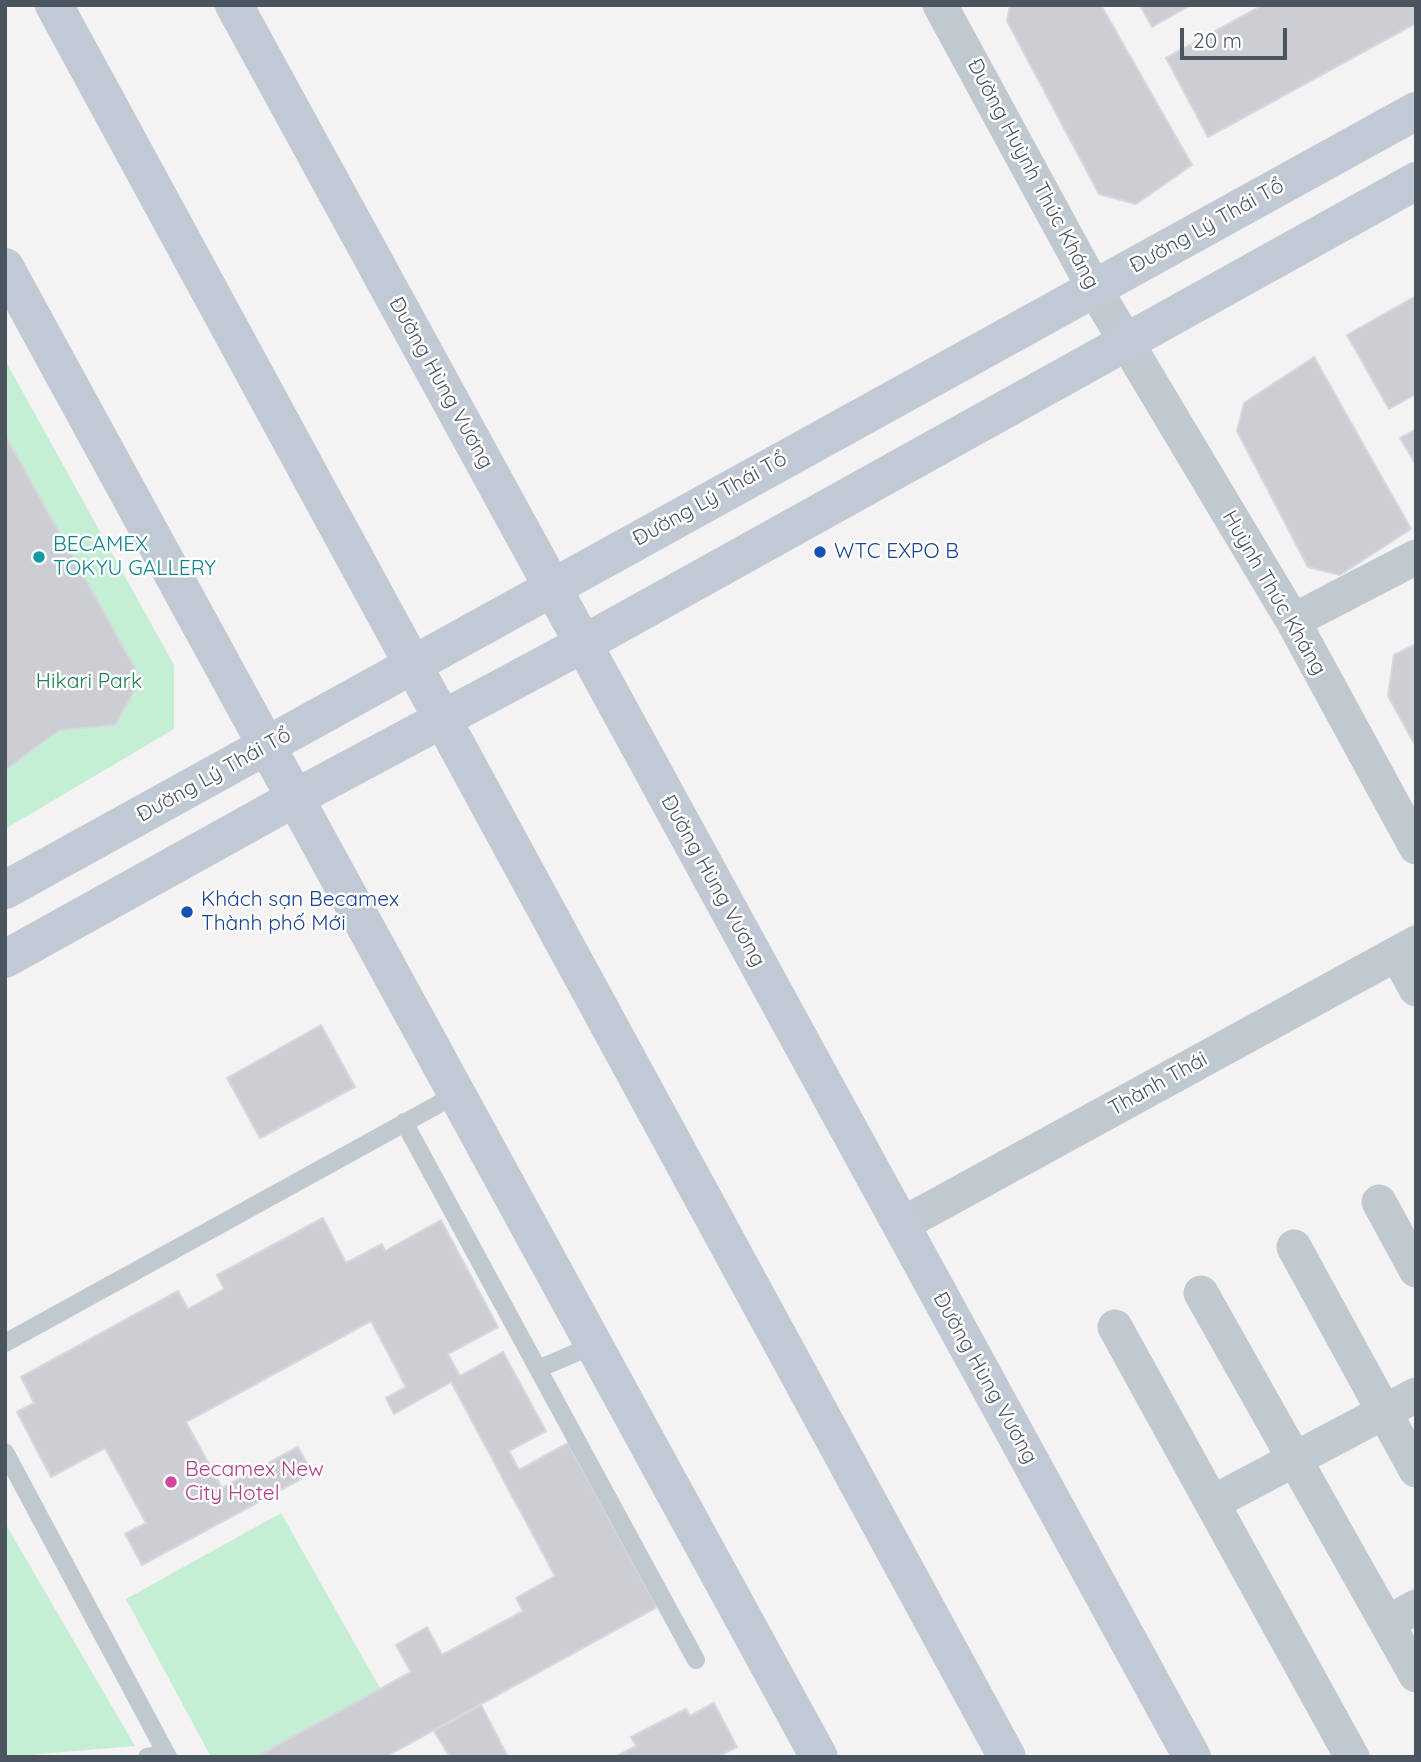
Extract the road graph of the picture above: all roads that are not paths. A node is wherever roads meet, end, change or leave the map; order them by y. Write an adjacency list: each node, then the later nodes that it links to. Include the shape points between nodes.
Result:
1 (54, 5): 13 (main road)
2 (234, 5): 10 (main road, Đường Hùng Vương)
3 (940, 5): 7 (street, Đường Huỳnh Thúc Kháng)
4 (1416, 111): 7 (main road, Đường Lý Thái Tổ)
5 (1416, 181): 8 (main road)
6 (5, 267): 15 (main road)
7 (1094, 288): 8 (street, Đường Huỳnh Thúc Kháng); 10 (main road, Đường Lý Thái Tổ)
8 (1126, 342): 11 (street, Huỳnh Thúc Kháng); 12 (main road)
9 (1416, 557): 11 (street)
10 (552, 586): 12 (main road, Đường Hùng Vương); 13 (main road, Đường Lý Thái Tổ)
11 (1293, 621): 17 (street, Huỳnh Thúc Kháng)
12 (583, 644): 14 (main road); 25 (main road, Đường Hùng Vương)
13 (411, 664): 14 (main road); 15 (main road, Đường Lý Thái Tổ)
14 (441, 720): 16 (main road); 45 (main road)
15 (267, 746): 16 (main road); 18 (main road, Đường Lý Thái Tổ)
16 (295, 798): 20 (main road); 22 (main road)
17 (1416, 847)
18 (5, 890)
19 (1406, 949): 21 (street); 25 (street, Thành Thái)
20 (5, 959)
21 (1416, 989)
22 (457, 1094): 23 (lane); 31 (main road)
23 (404, 1122): 30 (lane); 32 (lane)
24 (1379, 1202): 27 (street)
25 (901, 1225): 46 (main road, Đường Hùng Vương)
26 (1294, 1247): 34 (street)
27 (1416, 1270)
28 (1201, 1293): 36 (street)
29 (1115, 1327): 38 (street)
30 (5, 1343)
31 (594, 1345): 32 (lane); 44 (main road)
32 (538, 1368): 40 (lane)
33 (1416, 1395): 34 (street)
34 (1384, 1411): 36 (street); 37 (street)
35 (5, 1452): 42 (lane)
36 (1295, 1459): 38 (street); 39 (street)
37 (1416, 1471)
38 (1212, 1503): 47 (street)
39 (1401, 1615): 41 (street)
40 (696, 1660)
41 (1416, 1675)
42 (167, 1756): 43 (lane)
43 (147, 1757)
44 (819, 1757)
45 (1007, 1757)
46 (1192, 1757)
47 (1352, 1757)

